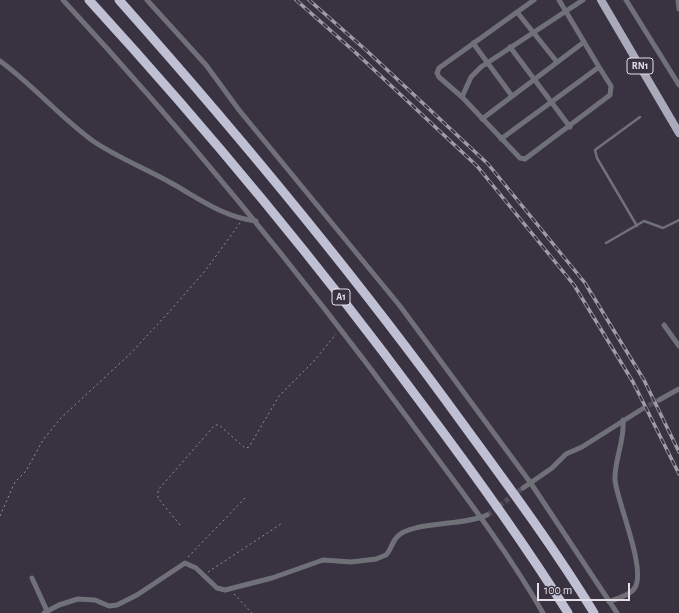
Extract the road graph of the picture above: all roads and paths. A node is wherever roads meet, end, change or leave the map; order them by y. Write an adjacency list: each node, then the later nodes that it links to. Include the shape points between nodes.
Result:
1 (63, 0): 34 (street)
2 (89, 0): 60 (highway, A1, via 201,125 330,283 452,444)
3 (119, 0): 61 (highway, A1, via 263,166 400,339 493,465)
4 (147, 0): 44 (street, via 206,65 239,110 400,306)
5 (534, 0): 12 (street)
6 (559, 0): 13 (street)
7 (583, 0): 13 (street)
8 (601, 0): 30 (main road, RN1)
9 (626, 0): 23 (street)
10 (678, 0): 11 (street)
11 (679, 9)
12 (517, 12): 14 (street); 16 (street)
13 (566, 12): 14 (street); 15 (street)
14 (534, 32): 17 (street); 20 (street)
15 (584, 42): 20 (street); 21 (street)
16 (473, 43): 19 (street); 25 (street, via 438,70 439,77)
17 (510, 48): 19 (street); 22 (street)
18 (0, 61): 32 (street, via 100,146 173,184 210,207)
19 (487, 62): 24 (street); 25 (street, via 471,77)
20 (557, 62): 22 (street)
21 (599, 67): 26 (street); 29 (street, via 611,86 610,95)
22 (534, 80): 24 (street); 26 (street)
23 (679, 85)
24 (512, 96): 28 (street)
25 (462, 97): 28 (street)
26 (550, 102): 29 (street); 31 (street)
27 (640, 117): 35 (lane, via 595,150 597,158)
28 (482, 118): 31 (street)
29 (570, 127): 31 (street, via 526,159 520,158)
30 (679, 133)
31 (501, 139)
32 (243, 220): 34 (street); 48 (path, via 169,312 131,353 61,418 43,440 26,472 15,482)
33 (679, 220): 35 (lane, via 663,228 644,221)
34 (256, 221): 38 (street)
35 (636, 226): 36 (lane)
36 (606, 243)
37 (664, 325): 39 (street)
38 (340, 329): 49 (street); 51 (path, via 280,396 248,448 219,425 215,425 158,490 158,498)
39 (679, 346)
40 (679, 389): 41 (street)
41 (659, 400)
42 (642, 409): 43 (street)
43 (624, 420): 44 (street, via 582,447 566,454 552,468); 56 (street, via 615,478 635,557 637,584 630,593)
44 (530, 482): 45 (street); 56 (street)
45 (522, 488)
46 (246, 497): 52 (path, via 190,554)
47 (487, 515): 49 (street)
48 (0, 516)
49 (480, 518): 55 (street, via 406,531 397,536 388,554 376,559 352,562 323,560); 59 (street)
50 (281, 524): 53 (path)
51 (180, 525)
52 (185, 563): 53 (street); 57 (street, via 137,595 117,605 109,606 95,600 78,600)
53 (204, 575): 55 (street, via 217,588)
54 (32, 578): 57 (street)
55 (230, 590): 58 (path)
56 (609, 602): 62 (street)
57 (46, 612)
58 (252, 613)
59 (543, 613)
60 (568, 613)
61 (594, 613)
62 (617, 613)

